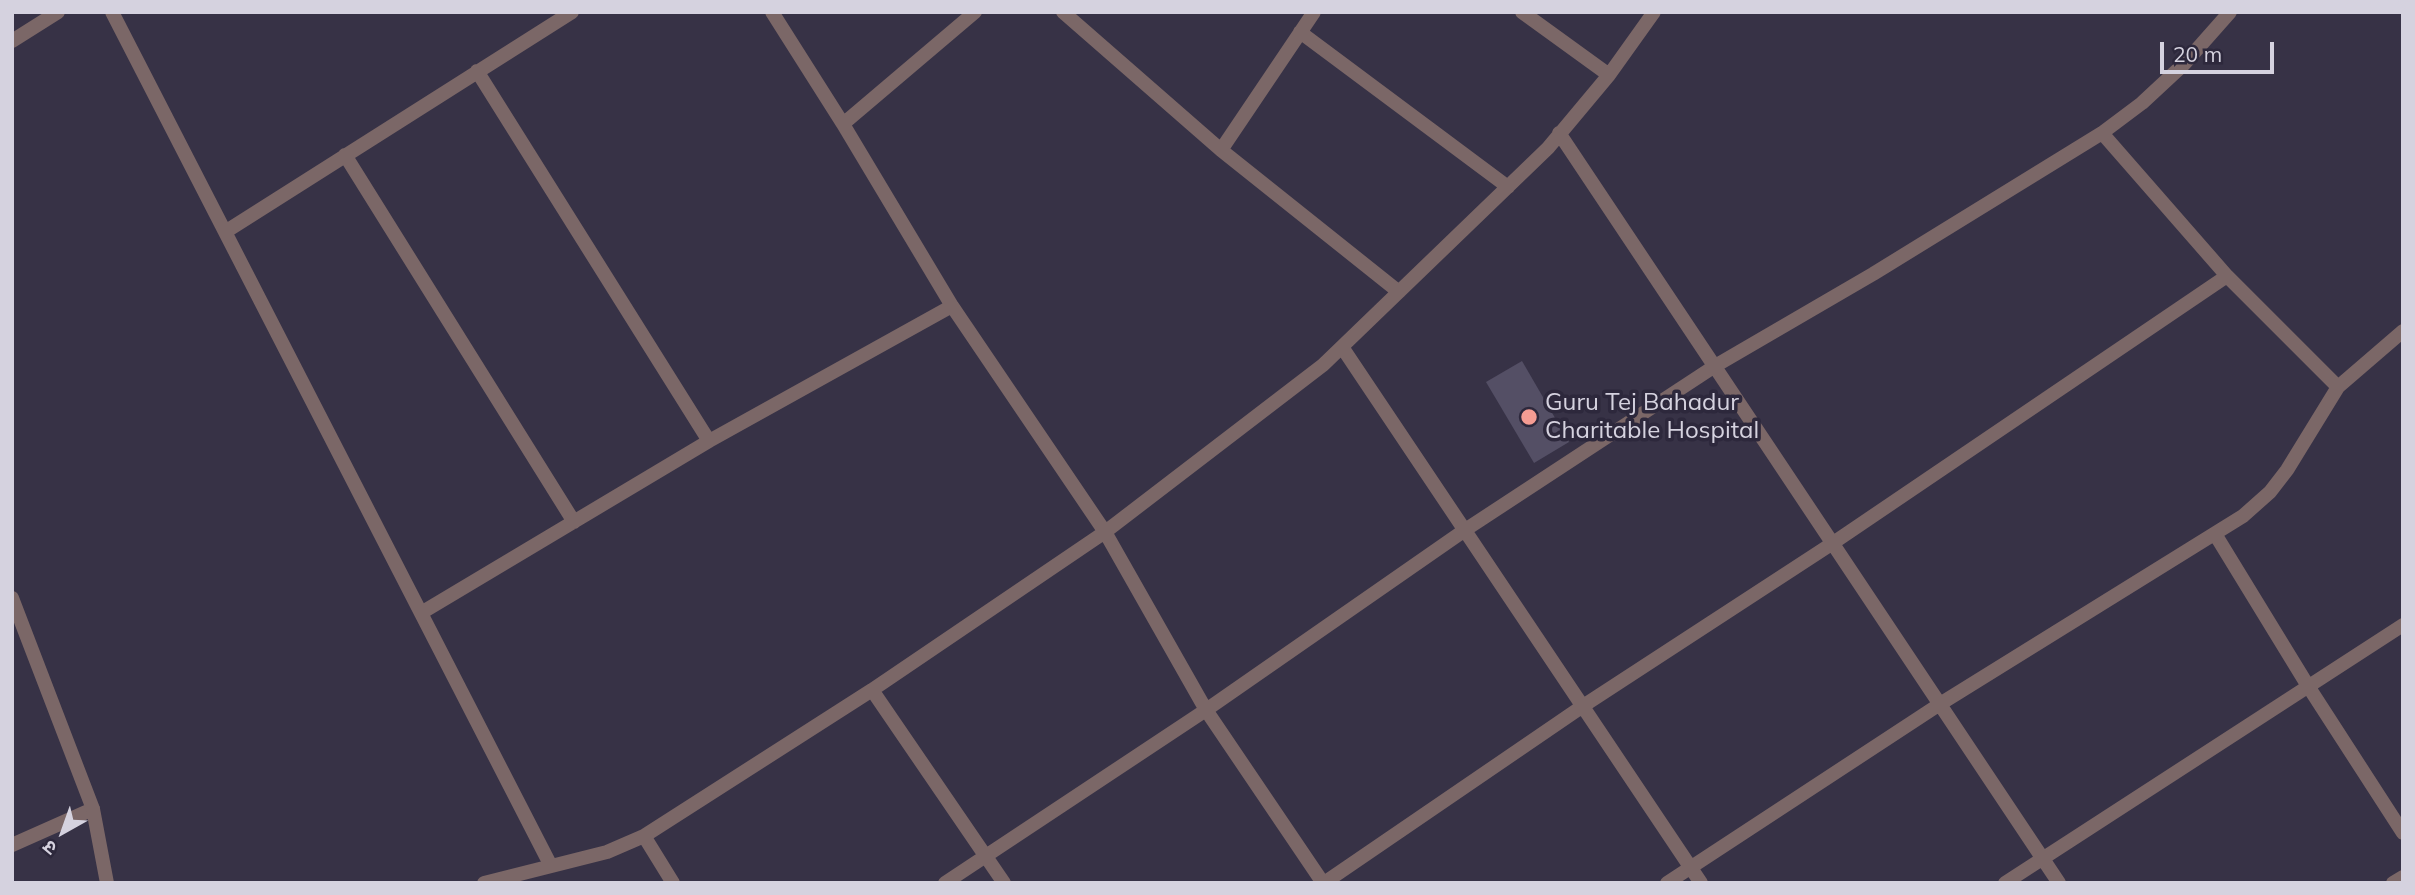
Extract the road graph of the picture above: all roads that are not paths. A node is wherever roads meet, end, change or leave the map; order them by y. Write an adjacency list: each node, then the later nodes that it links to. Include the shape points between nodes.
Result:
1 (58, 12): 12 (street)
2 (112, 12): 21 (street)
3 (572, 12): 13 (street)
4 (772, 12): 15 (street)
5 (975, 12): 15 (street)
6 (1063, 12): 18 (street)
7 (1314, 12): 11 (street)
8 (1522, 12): 14 (street)
9 (1654, 12): 14 (street)
10 (2230, 12): 17 (street, via 2184,64)
11 (1300, 32): 18 (street); 20 (street)
12 (12, 41)
13 (477, 71): 19 (street); 29 (street)
14 (1609, 75): 16 (street)
15 (843, 124): 24 (street)
16 (1559, 132): 20 (street); 27 (street)
17 (2102, 133): 22 (street); 27 (street)
18 (1221, 150): 23 (street)
19 (345, 155): 21 (street); 30 (street)
20 (1508, 187): 23 (street)
21 (225, 232): 36 (street)
22 (2228, 276): 28 (street); 34 (street)
23 (1399, 292): 26 (street)
24 (952, 306): 29 (street); 32 (street)
25 (2403, 331): 28 (street)
26 (1342, 347): 31 (street); 32 (street)
27 (1715, 366): 31 (street); 34 (street)
28 (2338, 387): 33 (street, via 2270,492)
29 (709, 441): 30 (street)
30 (574, 522): 36 (street)
31 (1465, 530): 41 (street); 42 (street)
32 (1105, 532): 39 (street); 42 (street)
33 (2215, 534): 38 (street); 40 (street)
34 (1833, 543): 40 (street); 41 (street)
35 (12, 598): 43 (street)
36 (421, 613): 49 (street)
37 (2403, 625): 38 (street)
38 (2308, 686): 44 (street); 48 (street)
39 (872, 690): 45 (street); 47 (street)
40 (1940, 704): 48 (street); 50 (street)
41 (1583, 706): 50 (street); 57 (street)
42 (1206, 710): 47 (street); 57 (street)
43 (93, 808): 46 (street); 52 (street)
44 (2403, 833)
45 (644, 836): 49 (street, via 607,852); 54 (street)
46 (12, 845)
47 (988, 855): 55 (street); 56 (street)
48 (2042, 858): 60 (street); 61 (street)
49 (551, 866): 53 (street)
50 (1691, 867): 58 (street); 59 (street)
51 (2403, 877): 62 (street)
52 (107, 883)
53 (484, 883)
54 (673, 883)
55 (945, 883)
56 (1004, 883)
57 (1324, 883)
58 (1667, 883)
59 (1701, 883)
60 (2005, 883)
61 (2059, 883)
62 (2393, 883)

